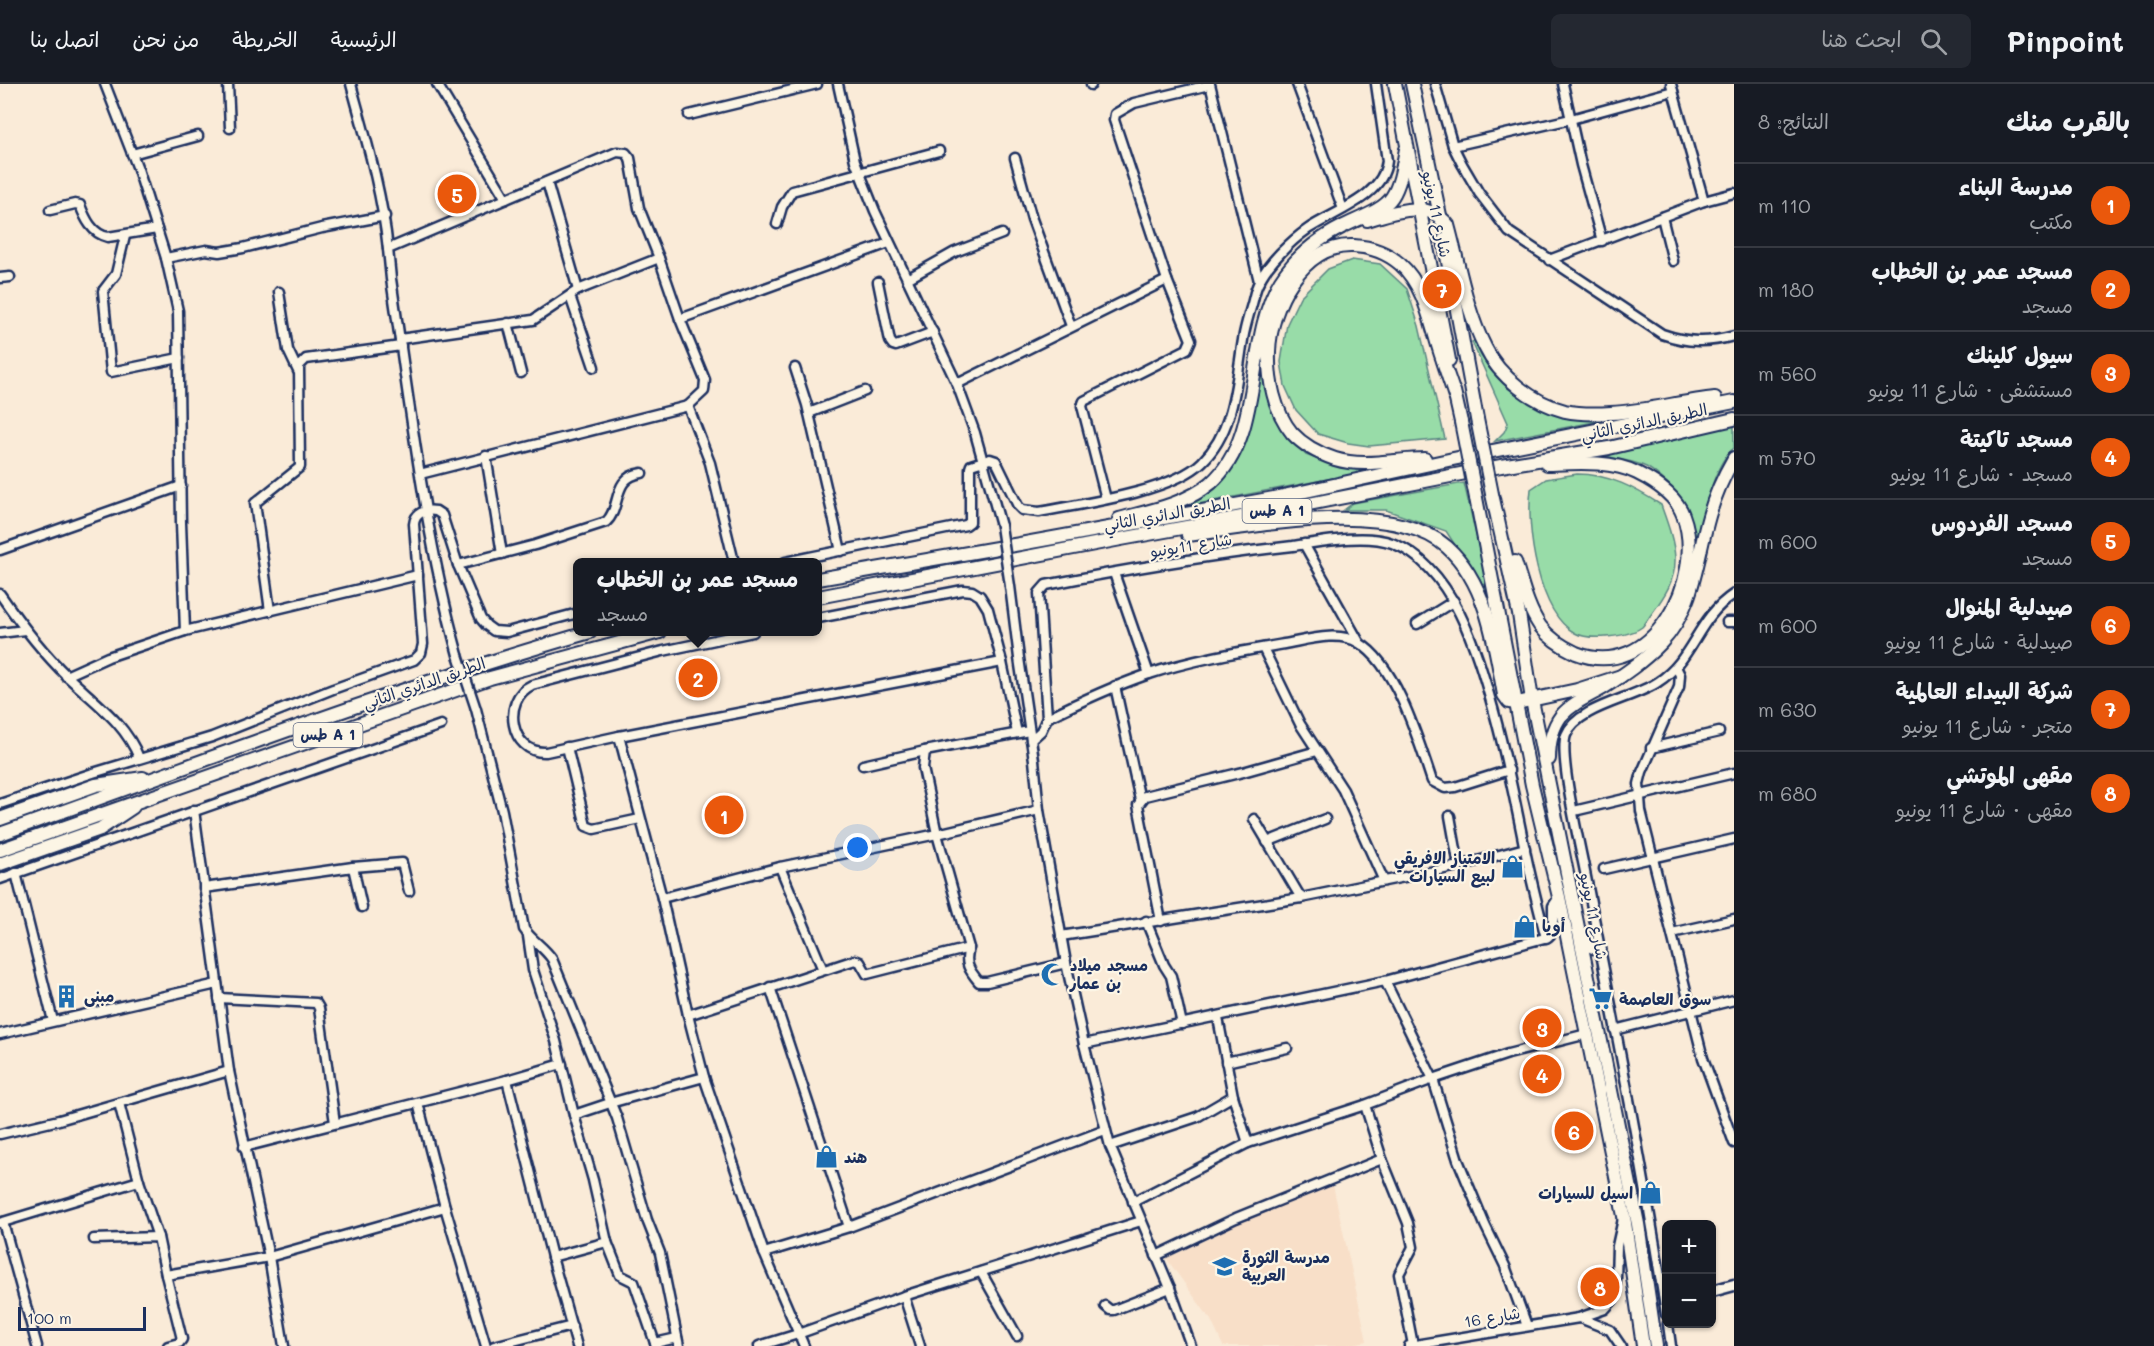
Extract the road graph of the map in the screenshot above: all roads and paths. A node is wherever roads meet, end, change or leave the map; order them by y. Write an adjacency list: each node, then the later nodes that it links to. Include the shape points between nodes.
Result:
1 (105, 84): 24 (street)
2 (228, 84): 19 (street)
3 (351, 84): 34 (street, via 373,158)
4 (438, 84): 29 (street)
5 (770, 84): 16 (street)
6 (817, 84): 16 (street)
7 (839, 84): 26 (street)
8 (1209, 84): 52 (street, via 1134,103 1115,114); 53 (street)
9 (1298, 84): 31 (street)
10 (1376, 84): 31 (street, via 1386,169 1374,188)
11 (1395, 84): 22 (highway, شارع 11 يونيو)
12 (1412, 84): 35 (highway, شارع 11 يونيو)
13 (1435, 84): 21 (street)
14 (1563, 84): 18 (street)
15 (1672, 88): 18 (street); 30 (street)
16 (773, 95): 17 (street)
17 (689, 115)
18 (1570, 119): 21 (street); 42 (street)
19 (230, 128)
20 (198, 136): 24 (street)
21 (1453, 146): 47 (street, via 1479,193 1509,232)
22 (1406, 149): 32 (highway, شارع 11 يونيو); 38 (highway, via 1392,198)
23 (939, 151): 26 (street)
24 (132, 154): 39 (street)
25 (1015, 158): 59 (street, via 1032,219)
26 (860, 174): 37 (street, via 792,191); 43 (street)
27 (547, 182): 29 (street); 46 (street, via 617,152 627,153 639,208); 56 (street)
28 (1734, 193): 30 (street)
29 (506, 198): 44 (street)
30 (1704, 201): 36 (street)
31 (1343, 209): 53 (street, via 1290,243)
32 (1419, 209): 35 (highway); 38 (highway); 71 (highway, شارع 11 يونيو)
33 (50, 210): 41 (street, via 80,205 86,221 101,236)
34 (384, 216): 44 (street); 45 (street, via 243,248)
35 (1440, 216): 70 (highway, via 1448,225 1486,349 1501,371 1537,399 1566,411 1610,413); 86 (highway, شارع 11 يونيو, bridge)
36 (1662, 217): 42 (street); 48 (street)
37 (777, 224)
38 (1342, 227): 87 (highway, via 1301,255 1270,300 1240,439 1211,482 1162,507)
39 (157, 229): 41 (street); 45 (street)
40 (1002, 234): 51 (street, via 955,252)
41 (125, 236): 63 (street, via 116,274 103,291 111,372)
42 (1602, 240): 47 (street)
43 (889, 243): 51 (street); 57 (street)
44 (388, 249): 62 (street)
45 (166, 258): 63 (street, via 178,311)
46 (659, 258): 56 (street); 57 (street)
47 (1549, 260): 61 (street, via 1662,334 1700,342)
48 (1673, 261)
49 (10, 277): 50 (street)
50 (0, 278)
51 (907, 279): 60 (street)
52 (1167, 280): 59 (street); 84 (street, via 1190,345 1083,403)
53 (1259, 281): 84 (street, via 1244,331 1233,404 1226,426 1209,453 1179,477)
54 (878, 282): 60 (street, via 892,345)
55 (279, 292): 66 (street, via 288,350)
56 (574, 293): 58 (street, via 533,320); 64 (street)
57 (680, 319): 73 (street, via 705,380 704,391)
58 (508, 323): 62 (street); 67 (street)
59 (1071, 326): 68 (street)
60 (933, 332): 68 (street)
61 (1734, 336)
62 (401, 342): 66 (street, via 306,359); 81 (street)
63 (179, 358): 82 (street)
64 (594, 368)
65 (795, 368): 74 (street)
66 (298, 371): 103 (street, via 300,467 255,503)
67 (521, 373)
68 (957, 384): 79 (street)
69 (865, 391): 74 (street)
70 (1734, 396)
71 (1455, 397): 78 (highway, via 1426,306 1401,264 1382,251 1342,245 1320,254 1302,268 1277,310 1269,352 1273,394 1293,434 1315,451 1336,459); 122 (highway, شارع 11 يونيو, bridge)
72 (1734, 402): 78 (highway, الطريق الدائري الثاني / طس A 1)
73 (688, 406): 76 (street); 93 (street, via 710,463)
74 (809, 413): 91 (street)
75 (1734, 419): 83 (highway, الطريق الدائري الثاني / طس A 1, via 1609,448)
76 (486, 456): 81 (street); 92 (street)
77 (1734, 458): 119 (highway, via 1719,484 1698,568 1678,619 1660,644)
78 (1454, 459): 87 (highway, الطريق الدائري الثاني / طس A 1, via 1274,498)
79 (981, 461): 84 (street, via 996,461 1022,510 1039,512); 91 (street, via 970,468 970,522 966,525); 128 (street, bridge, via 1001,526)
80 (642, 473): 92 (street, via 623,483 606,522)
81 (420, 474): 85 (street)
82 (181, 486): 90 (street); 108 (street)
83 (1389, 489): 86 (highway, via 1544,465 1611,465 1636,472 1669,494 1683,515 1689,560 1682,590 1654,636 1636,649 1615,657 1587,657 1568,649 1540,625); 89 (highway, الطريق الدائري الثاني / طس A 1)
84 (1106, 499)
85 (425, 511): 95 (street, via 442,515); 97 (street, via 414,521); 177 (street, bridge, via 458,655 495,777)
86 (1501, 529): 121 (highway, شارع 11 يونيو)
87 (1020, 544): 98 (highway, الطريق الدائري الثاني / طس A 1)
88 (1304, 544): 96 (street, شارع 11يونيو, via 1211,555); 102 (street, شارع 11يونيو, via 1348,539 1390,542 1418,558); 113 (street)
89 (1089, 546): 101 (highway, الطريق الدائري الثاني / طس A 1); 122 (highway, via 1340,518 1387,521 1425,533 1448,548 1475,587 1492,635 1504,695 1509,702)
90 (0, 550)
91 (841, 551): 94 (street)
92 (502, 554): 95 (street)
93 (733, 558)
94 (805, 558)
95 (458, 565): 104 (street, via 481,619 494,631 507,632)
96 (1114, 573): 117 (street); 123 (street, شارع 11يونيو, via 1046,585 1039,593)
97 (418, 575): 103 (street); 133 (street, via 423,647 414,660 212,737)
98 (822, 578)
99 (0, 594): 107 (street)
100 (1734, 594): 116 (street, via 1711,614)
101 (822, 596)
102 (1454, 601): 106 (street); 135 (street, شارع 11يونيو, via 1480,660)
103 (270, 611): 108 (street)
104 (573, 614)
105 (822, 617): 115 (street, via 972,591 985,604)
106 (1418, 624)
107 (25, 630): 109 (street); 118 (street)
108 (185, 631): 118 (street)
109 (0, 633)
110 (577, 636): 137 (highway, الطريق الدائري الثاني / طس A 1, via 411,687)
111 (645, 636): 141 (highway, الطريق الدائري الثاني / طس A 1, via 490,678)
112 (734, 636): 129 (street, via 663,651 524,690 513,710 517,736 523,744 541,752)
113 (1359, 642): 114 (street, via 1337,637); 135 (street, via 1374,654 1390,678 1414,726 1432,781 1445,788 1455,787)
114 (1263, 648): 117 (street); 132 (street)
115 (1002, 662): 126 (street); 127 (street)
116 (1676, 667): 130 (street, via 1679,687); 145 (street, via 1652,686 1589,712 1573,724 1563,749)
117 (1149, 674): 120 (street)
118 (66, 676): 133 (street, via 126,732)
119 (1621, 676): 121 (highway); 138 (highway, via 1576,703 1560,718 1552,735)
120 (1115, 687): 123 (street); 140 (street)
121 (1532, 700): 122 (highway); 138 (highway, شارع 11 يونيو)
122 (1516, 703): 168 (highway, شارع 11 يونيو)
123 (1047, 718): 128 (street, via 1041,730)
124 (441, 725): 143 (street)
125 (1719, 732): 130 (street)
126 (1017, 733): 128 (street); 131 (street)
127 (619, 736): 129 (street); 148 (street)
128 (1030, 736): 144 (street)
129 (567, 747): 148 (street, via 586,826 594,829)
130 (1651, 747): 139 (street)
131 (925, 751): 134 (street); 152 (street, via 923,768)
132 (1317, 751): 140 (street); 165 (street, via 1343,790)
133 (139, 758): 142 (street)
134 (863, 765)
135 (1509, 770): 155 (street, شارع 11يونيو)
136 (1734, 773): 139 (street)
137 (156, 778): 147 (highway, via 96,786); 151 (highway, الطريق الدائري الثاني / طس A 1)
138 (1550, 778): 175 (highway, شارع 11 يونيو)
139 (1639, 794): 145 (street); 157 (street)
140 (1140, 800): 174 (street)
141 (140, 801): 156 (highway, الطريق الدائري الثاني / طس A 1); 158 (highway, via 100,829)
142 (0, 804)
143 (194, 810): 163 (street); 166 (street)
144 (1039, 810): 152 (street); 178 (street)
145 (1574, 811): 181 (street)
146 (1450, 816): 159 (street)
147 (0, 819)
148 (640, 819): 169 (street)
149 (1254, 819): 154 (street)
150 (1325, 819): 154 (street)
151 (0, 834)
152 (937, 834): 161 (street); 180 (street)
153 (1734, 839): 157 (street)
154 (1268, 842): 170 (street)
155 (1525, 848): 159 (street); 179 (street, شارع 11يونيو)
156 (0, 850)
157 (1653, 858): 162 (street); 176 (street)
158 (0, 864)
159 (1459, 866): 165 (street)
160 (353, 867): 166 (street); 167 (street, via 402,863); 171 (street)
161 (780, 867): 169 (street); 183 (street)
162 (1604, 869)
163 (16, 873): 164 (street); 192 (street)
164 (0, 879)
165 (1384, 881): 170 (street)
166 (204, 888): 185 (street)
167 (409, 891)
168 (1559, 897): 179 (street, via 1553,906 1553,932); 196 (highway, شارع 11 يونيو)
169 (663, 898): 190 (street)
170 (1301, 898): 174 (street)
171 (362, 908)
172 (1734, 919): 176 (street)
173 (1146, 921): 174 (street); 178 (street); 193 (street, via 1171,976)
174 (1161, 921)
175 (1578, 924): 181 (highway, via 1591,946); 263 (highway, شارع 11 يونيو, via 1638,1224)
176 (1672, 933): 189 (street)
177 (528, 936): 200 (street, via 532,970); 208 (street, via 552,959)
178 (1061, 936): 182 (street)
179 (1546, 938): 184 (street)
180 (969, 948): 182 (street, via 967,968 979,982); 183 (street, via 870,974 855,960)
181 (1600, 950): 194 (street)
182 (1066, 963): 197 (street)
183 (823, 970): 186 (street)
184 (1386, 981): 191 (street); 203 (street)
185 (217, 984): 187 (street); 192 (street)
186 (770, 987): 190 (street); 225 (street)
187 (219, 998): 201 (street); 211 (street, via 316,1003)
188 (1734, 1000): 189 (street)
189 (1691, 1010): 194 (street); 215 (street, via 1710,1081)
190 (688, 1015): 202 (street)
191 (1218, 1018): 193 (street); 199 (street)
192 (53, 1021): 195 (street)
193 (1182, 1024): 197 (street)
194 (1616, 1030): 235 (street)
195 (0, 1034)
196 (1587, 1034): 203 (street); 222 (highway, شارع 11 يونيو)
197 (1084, 1044): 212 (street)
198 (1287, 1048): 199 (street)
199 (1226, 1062): 205 (street)
200 (562, 1064): 204 (street); 210 (street)
201 (229, 1071): 206 (street); 217 (street)
202 (704, 1077): 208 (street); 229 (street)
203 (1433, 1079): 209 (street); 243 (street, via 1458,1160)
204 (507, 1080): 207 (street); 232 (street)
205 (1233, 1096): 214 (street); 216 (street, via 1197,1117)
206 (119, 1103): 213 (street); 219 (street)
207 (418, 1103): 211 (street); 221 (street)
208 (610, 1103): 210 (street); 248 (street, via 660,1253)
209 (1365, 1105): 214 (street); 218 (street)
210 (574, 1115): 228 (street)
211 (335, 1124): 217 (street)
212 (1105, 1130): 216 (street); 225 (street)
213 (0, 1134)
214 (1248, 1143): 220 (street)
215 (1734, 1143)
216 (1110, 1146): 220 (street)
217 (244, 1148): 231 (street)
218 (1382, 1159): 230 (street, via 1236,1218); 250 (street, via 1408,1223 1413,1247 1399,1274)
219 (140, 1181): 224 (street); 226 (street)
220 (1133, 1202): 223 (street)
221 (445, 1207): 231 (street); 254 (street)
222 (1624, 1216): 241 (street, شارع 16, via 1617,1246 1613,1300 1605,1309); 262 (highway, شارع 11 يونيو)
223 (1141, 1221): 230 (street); 233 (street)
224 (2, 1222): 251 (street)
225 (849, 1227): 229 (street)
226 (158, 1237): 227 (street); 234 (street)
227 (94, 1239)
228 (607, 1242): 232 (street); 249 (street, via 620,1275 634,1282)
229 (764, 1253): 245 (street)
230 (1156, 1256): 237 (street)
231 (269, 1257): 234 (street); 253 (street)
232 (552, 1257): 242 (street)
233 (981, 1272): 239 (street); 246 (street)
234 (166, 1275): 252 (street, via 182,1339)
235 (1662, 1278)
236 (1734, 1285): 238 (main road)
237 (1170, 1288): 240 (street, via 1114,1310); 260 (street)
238 (1716, 1290)
239 (904, 1296): 245 (street); 259 (street)
240 (1105, 1306)
241 (1579, 1318): 243 (street, شارع 16); 261 (street, via 1610,1330)
242 (572, 1326): 255 (street); 256 (street)
243 (1527, 1326): 247 (street, شارع 16)
244 (1669, 1328): 264 (street)
245 (798, 1334): 257 (street); 258 (street)
246 (1017, 1336)
247 (1466, 1341): 250 (street, شارع 16)
248 (678, 1342): 249 (street)
249 (656, 1344)
250 (1412, 1345)
251 (37, 1346)
252 (168, 1346)
253 (284, 1346)
254 (486, 1346)
255 (494, 1346)
256 (578, 1346)
257 (759, 1346)
258 (804, 1346)
259 (921, 1346)
260 (1191, 1346)
261 (1621, 1346)
262 (1643, 1346)
263 (1656, 1346)
264 (1671, 1346)

